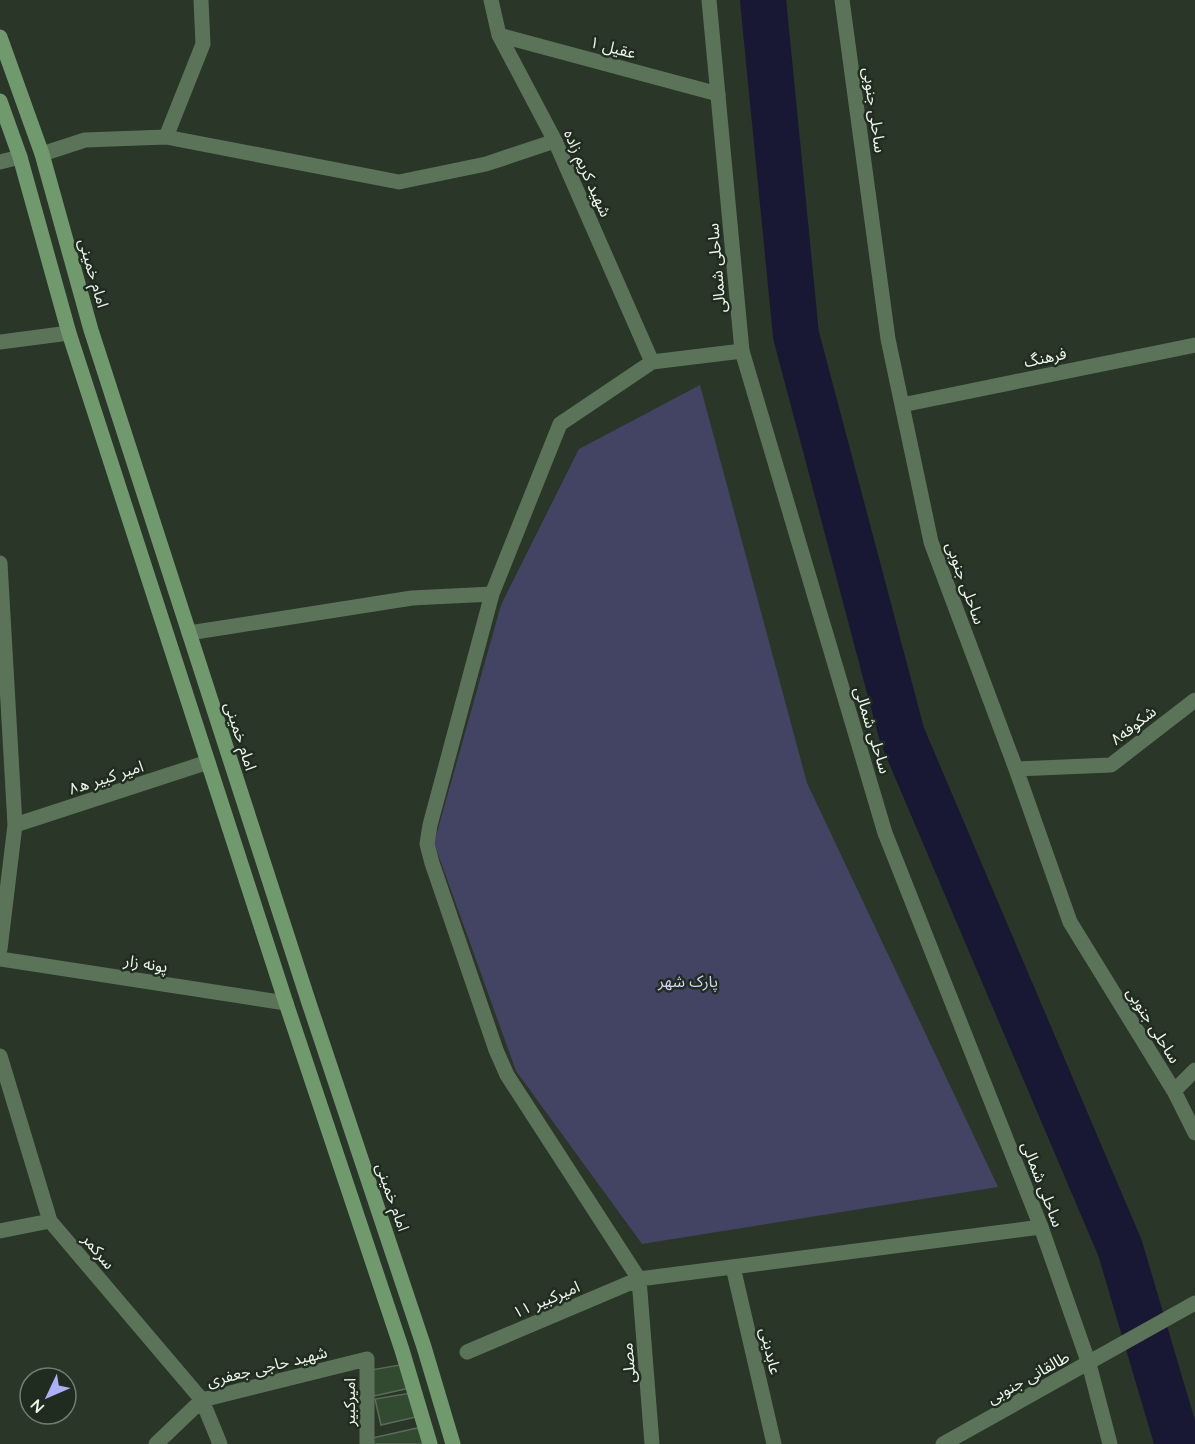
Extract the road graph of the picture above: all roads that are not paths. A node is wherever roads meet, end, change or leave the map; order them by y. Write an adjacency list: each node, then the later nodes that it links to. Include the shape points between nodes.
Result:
1 (201, 0): 9 (street, via 203,44)
2 (491, 0): 5 (street, شهید کریم زاده)
3 (709, 0): 7 (street, ساحلی شمالی)
4 (842, 0): 19 (street, ساحلی جنوبی, via 888,339)
5 (499, 35): 7 (street, عقیل ۱); 10 (street, شهید کریم زاده)
6 (0, 37): 11 (main road, امام خمینی)
7 (718, 94): 17 (street, ساحلی شمالی)
8 (0, 101): 12 (main road)
9 (166, 137): 10 (street, via 399,182 486,164); 11 (street, via 84,140)
10 (555, 141): 18 (street, شهید کریم زاده)
11 (42, 154): 22 (main road, امام خمینی, via 91,330)
12 (20, 157): 13 (street); 14 (main road)
13 (0, 162)
14 (69, 333): 15 (street); 24 (main road)
15 (0, 342)
16 (1195, 345): 19 (street, فرهنگ)
17 (742, 351): 18 (street); 36 (street, ساحلی شمالی, via 885,833)
18 (652, 362): 21 (street, via 560,424)
19 (902, 405): 25 (street, ساحلی جنوبی, via 932,542)
20 (0, 563): 26 (street)
21 (492, 594): 22 (street, via 412,598); 39 (street, via 427,844 507,1075)
22 (189, 633): 49 (main road, امام خمینی)
23 (1195, 700): 25 (street, شکوفه۸, via 1112,765)
24 (208, 762): 27 (street, امیر کبیر ه۸); 30 (main road)
25 (1016, 769): 33 (street, ساحلی جنوبی, via 1070,922)
26 (6, 789): 27 (street)
27 (15, 825): 28 (street)
28 (0, 949)
29 (0, 959): 30 (street, پونه زار)
30 (286, 1003): 48 (main road)
31 (0, 1056): 35 (street, سرکمر)
32 (1195, 1070): 33 (street)
33 (1174, 1091): 34 (street, ساحلی جنوبی)
34 (1195, 1133)
35 (51, 1221): 37 (street); 44 (street, سرکمر)
36 (1041, 1227): 38 (street, امیرکبیر ۱۱); 43 (street, ساحلی شمالی)
37 (0, 1232)
38 (733, 1267): 39 (street, امیرکبیر ۱۱); 51 (street, عابدینی)
39 (639, 1279): 41 (street, امیرکبیر ۱۱); 50 (street, مصلی)
40 (1195, 1303): 43 (street, طالقانی جنوبی)
41 (467, 1352)
42 (367, 1359): 44 (street, شهید حاجی جعفری); 47 (street, امیرکبیر)
43 (1089, 1364): 52 (street, طالقانی جنوبی); 53 (street, ساحلی شمالی)
44 (202, 1400): 45 (street, شهید حاجی جعفری); 46 (street, سرکمر)
45 (156, 1444)
46 (220, 1444)
47 (367, 1444)
48 (430, 1444)
49 (453, 1444)
50 (652, 1444)
51 (774, 1444)
52 (943, 1444)
53 (1110, 1444)

